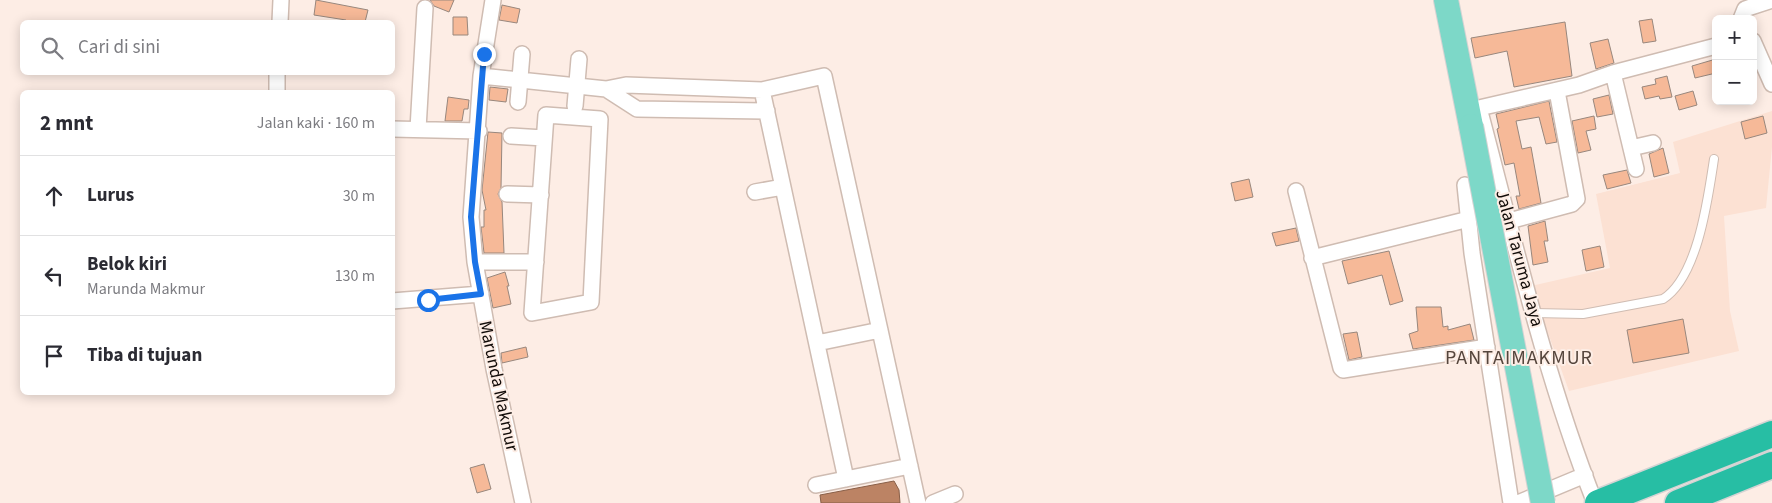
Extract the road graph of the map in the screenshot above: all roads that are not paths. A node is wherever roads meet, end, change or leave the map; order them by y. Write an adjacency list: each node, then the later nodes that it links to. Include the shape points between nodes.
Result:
1 (281, 0): 7 (street)
2 (493, 0): 14 (street, Marunda Makmur)
3 (1446, 0): 25 (main road, Jalan Taruma Jaya)
4 (1772, 0): 6 (street, via 1746,9)
5 (425, 8): 27 (street)
6 (1743, 15)
7 (280, 20)
8 (1712, 47): 12 (street)
9 (1757, 49): 16 (street)
10 (522, 54): 15 (street)
11 (579, 59): 17 (street)
12 (1613, 73): 21 (street); 32 (street)
13 (277, 75): 19 (street)
14 (481, 76): 15 (street); 28 (street, Marunda Makmur)
15 (520, 80): 17 (street); 22 (street)
16 (1772, 84)
17 (577, 86): 18 (street); 23 (street)
18 (606, 89): 20 (street, via 626,85); 24 (street, via 637,109)
19 (277, 90)
20 (762, 90): 24 (street); 49 (street, via 824,76)
21 (1557, 91): 25 (street); 42 (street, via 1577,199 1572,204)
22 (518, 102)
23 (575, 106)
24 (767, 111): 36 (street)
25 (1473, 115): 42 (street, Jalan Taruma Jaya); 66 (main road, Jalan Taruma Jaya, bridge)
26 (395, 129): 27 (street)
27 (418, 130): 28 (street)
28 (479, 130): 44 (street, Marunda Makmur, via 471,217)
29 (511, 136): 30 (street)
30 (544, 138): 40 (street); 45 (street, via 546,115 600,119 591,302 532,312)
31 (1653, 143): 32 (street)
32 (1631, 148): 34 (street)
33 (1714, 159): 48 (lane, via 1698,239 1681,283 1672,294 1663,300 1582,314)
34 (1636, 169)
35 (1465, 185): 41 (street, Jalan Taruma Jaya)
36 (783, 187): 38 (street); 50 (street)
37 (1296, 191): 43 (street)
38 (755, 192)
39 (507, 194): 40 (street)
40 (541, 195): 45 (street)
41 (1469, 219): 43 (street); 51 (street, Jalan Taruma Jaya)
42 (1509, 221): 48 (street, Jalan Taruma Jaya)
43 (1312, 258): 51 (street, via 1343,370)
44 (475, 262): 45 (street); 46 (street, Marunda Makmur)
45 (536, 262)
46 (481, 294): 47 (street); 61 (street, Marunda Makmur)
47 (395, 301)
48 (1534, 313): 56 (street, Jalan Taruma Jaya)
49 (880, 330): 50 (street); 55 (street)
50 (817, 343): 57 (street)
51 (1487, 347): 64 (street, Jalan Taruma Jaya)
52 (1772, 424): 58 (highway)
53 (1772, 434): 58 (highway)
54 (1772, 465): 68 (highway)
55 (910, 466): 57 (street); 62 (street)
56 (1584, 475): 65 (street); 67 (street, Jalan Taruma Jaya)
57 (846, 479): 59 (street)
58 (1662, 479): 67 (highway)
59 (816, 485)
60 (955, 494): 63 (street)
61 (523, 503)
62 (918, 503)
63 (933, 503)
64 (1511, 503)
65 (1518, 503)
66 (1542, 503)
67 (1597, 503)
68 (1678, 503)

